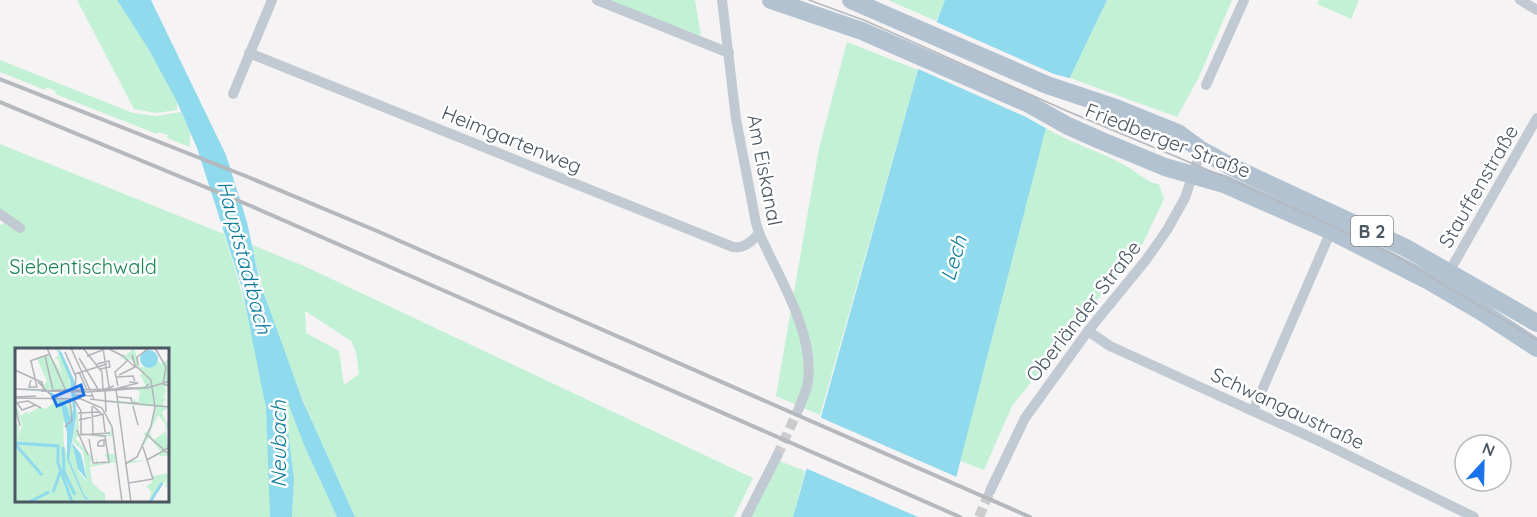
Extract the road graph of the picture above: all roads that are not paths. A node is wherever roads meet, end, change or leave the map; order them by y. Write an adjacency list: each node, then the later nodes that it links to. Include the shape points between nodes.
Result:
1 (272, 0): 9 (street)
2 (597, 0): 10 (street)
3 (722, 0): 10 (street, Am Eiskanal)
4 (771, 0): 15 (main road, Friedberger Straße / B 2, via 862,31 1027,103 1102,141)
5 (851, 0): 14 (main road, Friedberger Straße / B 2, via 1047,85 1178,134)
6 (1244, 0): 11 (street)
7 (1520, 0): 8 (street)
8 (1537, 10)
9 (249, 52): 12 (street); 19 (street, Heimgartenweg, via 733,247 740,248)
10 (729, 53): 19 (street, Am Eiskanal, via 737,130)
11 (1206, 85)
12 (233, 94)
13 (1537, 118): 20 (street, Stauffenstraße)
14 (1201, 150): 15 (street, Oberländer Straße); 20 (main road, Friedberger Straße / B 2)
15 (1193, 176): 18 (main road, Friedberger Straße / B 2, via 1224,184); 22 (street, Oberländer Straße, via 1159,242)
16 (0, 213): 17 (street)
17 (20, 228)
18 (1331, 231): 23 (main road, Friedberger Straße / B 2, via 1429,281); 25 (street)
19 (759, 233): 24 (street, Am Eiskanal, via 801,322 808,356 808,383)
20 (1449, 272): 21 (main road, Friedberger Straße / B 2)
21 (1537, 323)
22 (1088, 331): 25 (street, Schwangaustraße, via 1110,346); 27 (street, Oberländer Straße, via 1024,418)
23 (1537, 348)
24 (799, 408)
25 (1253, 411): 29 (street, Schwangaustraße)
26 (777, 456): 28 (street)
27 (990, 491)
28 (746, 517)
29 (1474, 517)

